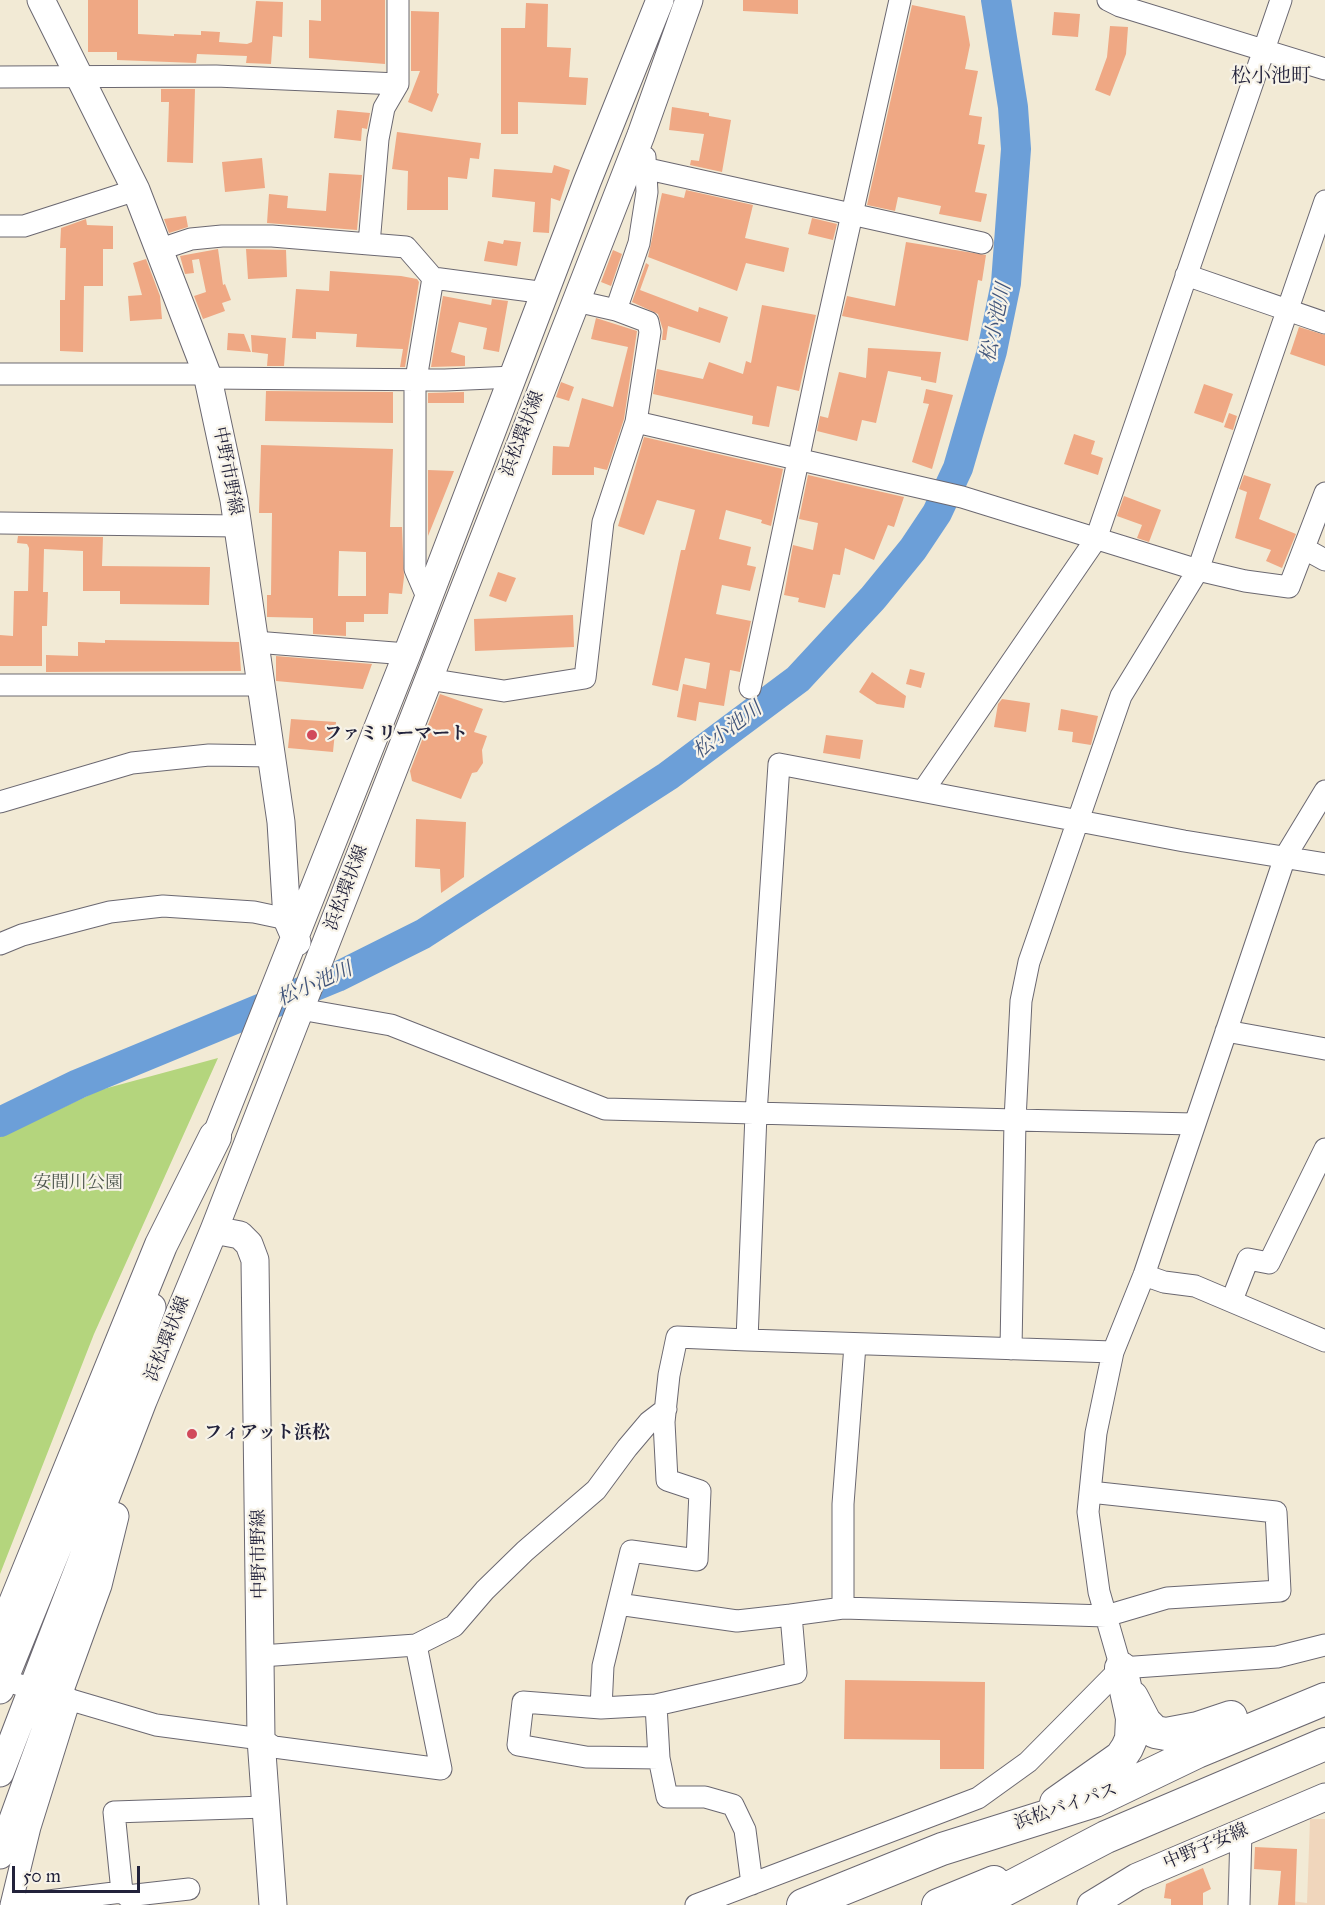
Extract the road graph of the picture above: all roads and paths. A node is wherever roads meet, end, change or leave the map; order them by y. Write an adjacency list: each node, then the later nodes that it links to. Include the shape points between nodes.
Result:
1 (41, 0): 10 (main road, 中野市野線)
2 (398, 0): 12 (street)
3 (660, 0): 24 (main road, 浜松環状線)
4 (690, 0): 13 (main road, 浜松環状線)
5 (900, 0): 17 (street)
6 (1108, 0): 8 (street)
7 (1281, 0): 8 (street)
8 (1264, 51): 9 (street); 22 (street)
9 (1325, 69)
10 (80, 76): 11 (street); 12 (street, via 216,76); 15 (main road, 中野市野線)
11 (0, 78)
12 (398, 84): 20 (street, via 384,108 378,140)
13 (641, 135): 14 (street); 25 (main road, 浜松環状線)
14 (648, 169): 17 (street); 26 (street, via 639,243)
15 (136, 190): 18 (street, via 24,226); 21 (main road, 中野市野線)
16 (1325, 201): 27 (street)
17 (852, 215): 19 (street); 34 (street)
18 (0, 226)
19 (982, 243)
20 (369, 244): 21 (street, via 222,236 191,239); 23 (street, via 406,248)
21 (161, 249): 30 (main road, 中野市野線)
22 (1186, 276): 27 (street); 38 (street)
23 (433, 278): 24 (street); 32 (street)
24 (546, 293): 31 (main road, 浜松環状線)
25 (576, 301): 26 (street); 45 (main road, 浜松環状線)
26 (616, 310): 33 (street, via 648,322 650,332)
27 (1288, 312): 28 (street); 41 (street)
28 (1325, 323)
29 (0, 374): 30 (street)
30 (207, 376): 32 (street); 37 (main road, 中野市野線)
31 (514, 377): 32 (street); 42 (main road, 浜松環状線)
32 (415, 380): 42 (street, via 415,569)
33 (636, 422): 34 (street); 45 (street, via 603,522 585,678 504,691)
34 (800, 460): 38 (street, via 937,491); 48 (street)
35 (1325, 493): 39 (street)
36 (0, 523): 37 (street)
37 (238, 526): 43 (main road, 中野市野線)
38 (1096, 539): 41 (street); 50 (street)
39 (1305, 549): 40 (street); 41 (street, via 1289,588)
40 (1325, 560)
41 (1198, 570): 53 (street, via 1121,696)
42 (428, 599): 44 (main road, 浜松環状線)
43 (255, 642): 44 (street); 47 (main road, 中野市野線)
44 (407, 654): 56 (main road, 浜松環状線)
45 (428, 679): 58 (main road, 浜松環状線)
46 (0, 685): 47 (street)
47 (261, 685): 49 (main road, 中野市野線)
48 (750, 688)
49 (272, 756): 52 (street, via 209,755 132,763); 56 (main road, 中野市野線)
50 (923, 791): 53 (street); 62 (street, via 779,764)
51 (1325, 791): 54 (street)
52 (0, 801)
53 (1079, 821): 54 (street); 63 (street, via 1029,962 1021,1001)
54 (1285, 857): 55 (street); 60 (street)
55 (1325, 864)
56 (291, 929): 57 (street, via 254,912 163,906 110,912 22,934); 58 (main road); 65 (main road, 浜松環状線, via 277,984)
57 (0, 944)
58 (316, 966): 59 (main road, 浜松環状線)
59 (301, 1007): 62 (street, via 391,1025 605,1109); 67 (main road, 浜松環状線)
60 (1226, 1031): 61 (street); 64 (street)
61 (1325, 1049)
62 (756, 1114): 63 (street); 70 (street)
63 (1015, 1120): 64 (street); 73 (street)
64 (1194, 1124): 68 (street)
65 (215, 1137): 81 (highway, via 161,1245); 87 (main road, 浜松環状線, via 105,1431)
66 (1325, 1149): 69 (street, via 1269,1263 1248,1259)
67 (214, 1230): 84 (main road, 中野市野線, via 240,1235 249,1244 255,1260); 88 (main road, 浜松環状線, via 143,1401 98,1585)
68 (1144, 1275): 69 (street); 74 (street)
69 (1232, 1299): 71 (street)
70 (747, 1340): 72 (street); 75 (street, via 677,1337)
71 (1325, 1341)
72 (855, 1345): 73 (street); 78 (street, via 843,1504)
73 (1011, 1349): 74 (street)
74 (1113, 1352): 76 (street, via 1096,1433)
75 (666, 1409): 77 (street, via 667,1480 700,1491 697,1560 631,1551); 82 (street, via 634,1439 596,1490 525,1551 454,1626)
76 (1090, 1492): 80 (street, via 1090,1545); 80 (street, via 1276,1512 1280,1591 1167,1598)
77 (618, 1604): 79 (street, via 737,1621); 91 (street, via 603,1666)
78 (843, 1608): 79 (street); 80 (street)
79 (791, 1615): 90 (street, via 796,1673)
80 (1106, 1616): 85 (street)
81 (0, 1640)
82 (416, 1645): 84 (street); 92 (street, via 441,1768 274,1747)
83 (1325, 1645): 85 (street, via 1277,1657)
84 (261, 1656): 92 (main road, 中野市野線)
85 (1121, 1668): 86 (highway, via 1145,1722 1155,1732 1166,1734 1242,1714); 98 (highway, via 1132,1718 1128,1748); 102 (street, via 1028,1762 978,1798)
86 (1325, 1678)
87 (1, 1683): 88 (street)
88 (53, 1695): 92 (street, via 156,1725); 95 (main road); 101 (main road); 105 (street, via 30,1827)
89 (1325, 1699): 98 (highway, 浜松バイパス, via 1197,1752 1095,1802)
90 (656, 1705): 91 (street); 94 (street)
91 (601, 1708): 94 (street, via 523,1702 518,1745 586,1757)
92 (261, 1739): 97 (main road, 中野市野線)
93 (1325, 1744): 100 (highway)
94 (659, 1758): 102 (street, via 667,1797 705,1797 733,1805 745,1830)
95 (0, 1773)
96 (1325, 1797): 99 (main road, 中野子安線)
97 (265, 1807): 104 (street, via 114,1812); 107 (main road, 中野市野線)
98 (1032, 1820): 109 (highway, 浜松バイパス, via 942,1850); 110 (highway, via 911,1883)
99 (1241, 1832): 113 (main road, 中野子安線, via 1137,1877); 114 (street)
100 (1106, 1837): 111 (highway); 112 (highway)
101 (0, 1855)
102 (752, 1884): 108 (street)
103 (189, 1889): 104 (street, via 127,1896)
104 (122, 1892): 106 (street)
105 (10, 1905)
106 (16, 1905)
107 (273, 1905)
108 (696, 1905)
109 (803, 1905)
110 (858, 1905)
111 (938, 1905)
112 (976, 1905)
113 (1091, 1905)
114 (1239, 1905)

